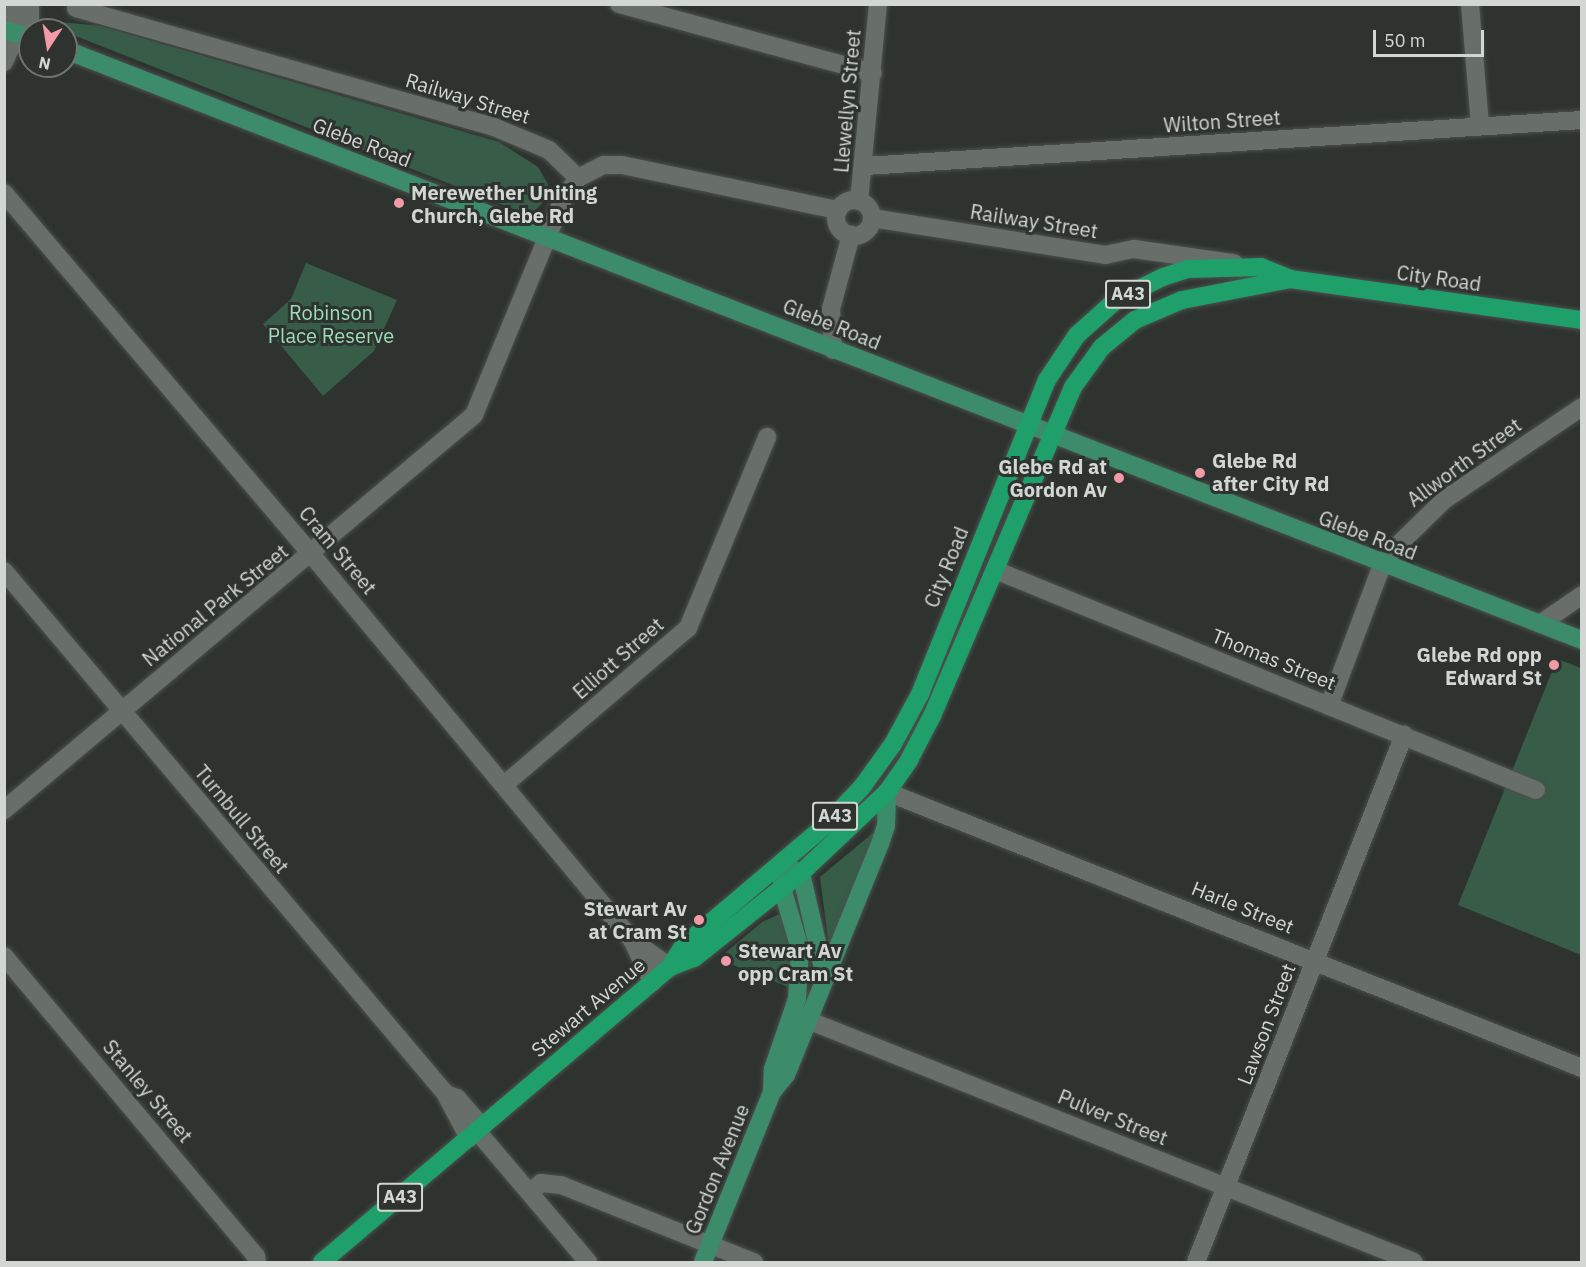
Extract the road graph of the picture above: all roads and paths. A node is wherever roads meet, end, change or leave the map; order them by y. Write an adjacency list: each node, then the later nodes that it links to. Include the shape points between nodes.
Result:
1 (13, 4): 7 (street)
2 (30, 4): 7 (street, via 30,16)
3 (619, 4): 10 (street)
4 (878, 4): 10 (street, Llewellyn Street)
5 (1470, 4): 12 (street)
6 (76, 8): 14 (street, Railway Street, via 494,127 549,150)
7 (17, 33): 9 (street)
8 (78, 55): 20 (main road, Glebe Road)
9 (4, 62)
10 (873, 73): 13 (street, Llewellyn Street)
11 (1581, 120): 12 (street, Wilton Street)
12 (1480, 126): 13 (street, Wilton Street)
13 (865, 166): 16 (street, Llewellyn Street)
14 (578, 178): 17 (street, via 604,165 622,165); 20 (street, National Park Street, via 563,199)
15 (4, 193): 29 (street, Cram Street)
16 (859, 201): 17 (street, via 847,201); 18 (street, via 869,208)
17 (838, 210): 19 (street, via 839,227)
18 (872, 218): 19 (street, via 864,232); 21 (street, Railway Street, via 1105,255 1134,249)
19 (851, 235): 24 (street, via 831,309)
20 (548, 238): 24 (main road, Glebe Road); 29 (street, National Park Street, via 474,415)
21 (1261, 267): 22 (highway, City Road / A43); 26 (highway, City Road / A43, via 1188,269 1162,277 1115,301 1095,316 1061,356)
22 (1290, 279): 23 (highway, City Road / A43); 27 (highway, City Road / A43, via 1209,292 1135,320 1102,347 1082,371)
23 (1581, 320)
24 (833, 350): 26 (main road, Glebe Road)
25 (1581, 407): 30 (street, Allworth Street, via 1444,500 1413,528)
26 (1027, 426): 27 (main road, Glebe Road); 43 (highway, City Road / A43, via 908,720 862,787)
27 (1053, 436): 30 (main road, Glebe Road); 31 (highway, A43)
28 (767, 437): 39 (street, Elliott Street, via 687,628)
29 (312, 555): 37 (street, National Park Street); 39 (street, Cram Street)
30 (1382, 565): 34 (main road, Glebe Road); 36 (street, Allworth Street)
31 (995, 570): 36 (street, Thomas Street); 41 (highway, A43, via 932,716)
32 (4, 572): 37 (street, Turnbull Street)
33 (1581, 595): 34 (street)
34 (1540, 624): 35 (main road, Glebe Road)
35 (1581, 640)
36 (1329, 706): 38 (street, Thomas Street)
37 (121, 711): 42 (street, National Park Street); 54 (street, Turnbull Street, via 446,1094 456,1098)
38 (1404, 735): 40 (street, Thomas Street); 48 (street, Lawson Street)
39 (504, 785): 46 (street, Cram Street)
40 (1536, 790)
41 (887, 792): 44 (highway, Stewart Avenue / A43); 48 (street, Harle Street); 50 (main road, Gordon Avenue, via 886,826 880,844)
42 (4, 810)
43 (782, 866): 44 (main road); 45 (main road, Gordon Avenue); 49 (highway, City Road / A43, via 684,945)
44 (801, 873): 45 (highway, Stewart Avenue / A43); 50 (main road)
45 (782, 888): 49 (highway, Stewart Avenue / A43, via 694,958); 52 (main road, Gordon Avenue, via 800,950)
46 (632, 940): 49 (street, Cram Street); 51 (street, Cram Street)
47 (4, 956): 58 (street, Stanley Street)
48 (1315, 960): 53 (street, Harle Street); 55 (street, Lawson Street)
49 (670, 967): 51 (highway, Stewart Avenue / A43)
50 (825, 977): 52 (main road, Gordon Avenue)
51 (652, 982): 54 (highway, Stewart Avenue / A43)
52 (801, 1018): 55 (street, Pulver Street); 57 (main road, Gordon Avenue, via 773,1069 772,1092)
53 (1581, 1068)
54 (476, 1132): 56 (street, Turnbull Street); 59 (highway, Stewart Avenue / A43)
55 (1227, 1187): 63 (street, Lawson Street); 64 (street, Pulver Street)
56 (530, 1192): 57 (street, via 541,1183 561,1185); 60 (street, Turnbull Street)
57 (711, 1245): 61 (main road, Gordon Avenue); 62 (street)
58 (261, 1260)
59 (322, 1263)
60 (588, 1263)
61 (703, 1263)
62 (754, 1263)
63 (1196, 1263)
64 (1414, 1263)

